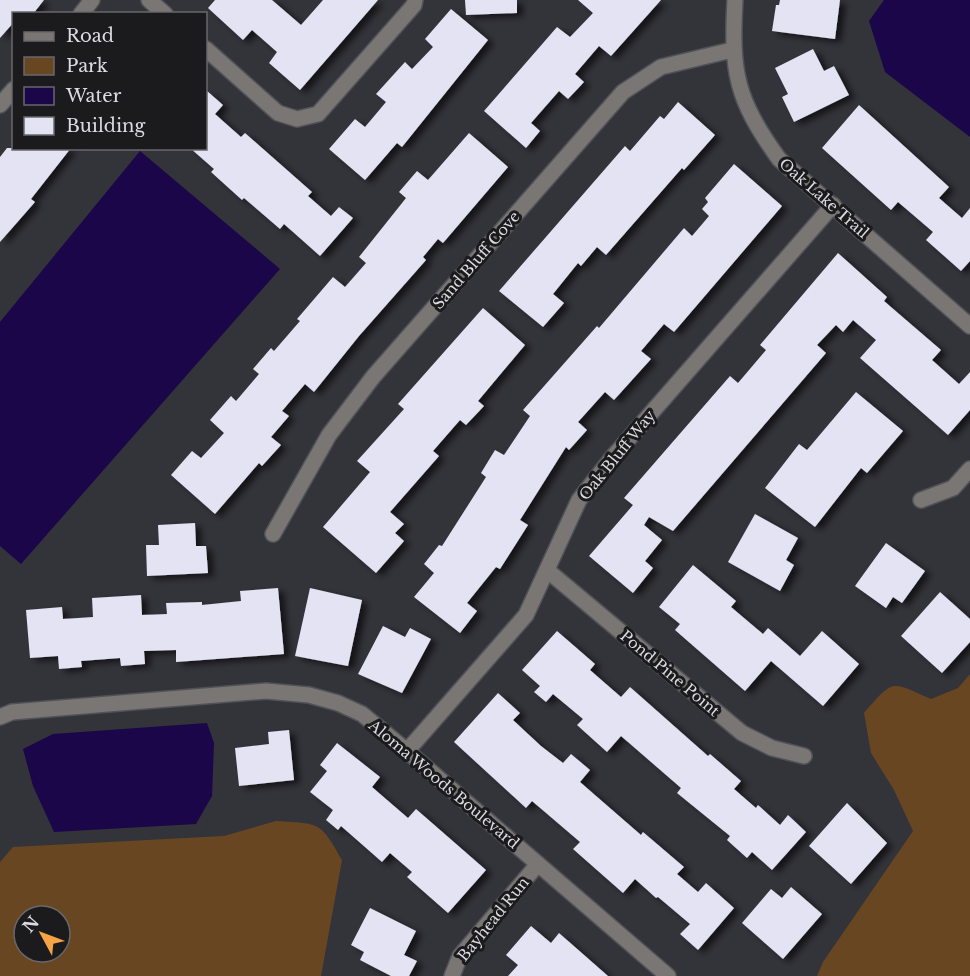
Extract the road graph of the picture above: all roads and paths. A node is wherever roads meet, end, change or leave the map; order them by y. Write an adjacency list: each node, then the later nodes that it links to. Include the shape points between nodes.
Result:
1 (92, 0): 5 (street)
2 (149, 0): 6 (street)
3 (415, 0): 7 (street, via 318,114 297,119 278,113)
4 (735, 0): 8 (street, Oak Lake Trail)
5 (83, 12)
6 (163, 12)
7 (207, 50)
8 (732, 50): 11 (street, Oak Lake Trail, via 742,99 755,126 779,159); 15 (street, Sand Bluff Cove, via 661,67 623,92 373,377 329,435)
9 (12, 91): 10 (street)
10 (0, 105)
11 (832, 205): 12 (street, Oak Lake Trail); 16 (street, Oak Bluff Way, via 579,500)
12 (970, 326)
13 (970, 469): 14 (street, via 953,488)
14 (921, 500)
15 (273, 534)
16 (548, 571): 18 (street, Oak Bluff Way, via 526,615); 19 (street, Pond Pine Point, via 742,733 772,748)
17 (0, 717): 18 (street, Aloma Woods Boulevard, via 12,712 266,691 309,695 338,703 362,714)
18 (407, 751): 20 (street, Aloma Woods Boulevard)
19 (804, 756)
20 (538, 864): 21 (street, Bayhead Run, via 460,956); 22 (street, Aloma Woods Boulevard)
21 (452, 976)
22 (668, 976)

